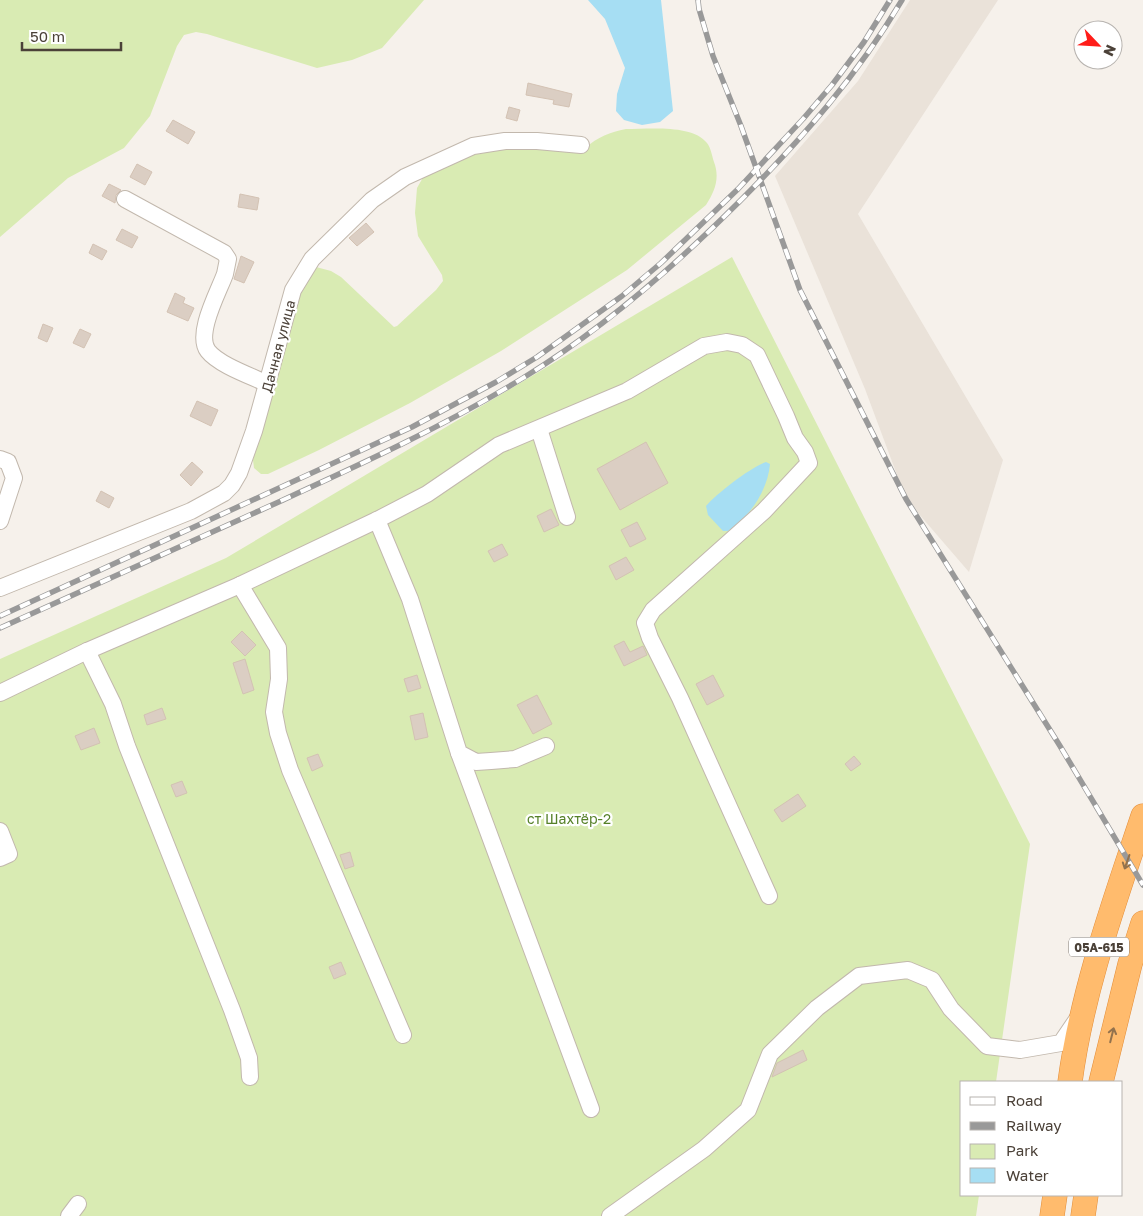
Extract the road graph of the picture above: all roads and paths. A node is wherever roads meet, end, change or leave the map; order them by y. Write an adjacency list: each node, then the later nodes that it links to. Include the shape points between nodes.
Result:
1 (581, 145): 3 (street, Дачная улица, via 505,141 473,146 405,177 372,200 312,259 293,290)
2 (126, 199): 3 (street, via 224,253 228,259 225,273 205,328 207,350 219,360)
3 (268, 384): 10 (street, Дачная улица, via 239,473 224,493 190,511)
4 (539, 429): 6 (street); 7 (street, via 499,445 427,494); 18 (street, via 627,391 704,346 727,342 742,345 757,355 795,438 805,452 809,463 764,511 653,610 645,623)
5 (0, 459): 8 (street, via 8,462 14,478)
6 (566, 517)
7 (377, 520): 9 (street); 14 (street, via 410,599)
8 (0, 521)
9 (240, 584): 11 (street); 21 (street, via 278,648 279,679 274,712 290,770)
10 (0, 588)
11 (86, 651): 12 (street); 22 (street, via 113,704 232,1010 249,1058)
12 (0, 693)
13 (546, 746): 14 (street, via 515,759 491,761 476,762)
14 (459, 753): 25 (street)
15 (1143, 816): 20 (highway, 05А-615, one-way to 20, via 1100,944)
16 (0, 831): 17 (street, via 9,854)
17 (0, 858)
18 (769, 896)
19 (1143, 923): 24 (highway, 05А-615, one-way to 19)
20 (1086, 1005): 23 (highway, 05А-615); 28 (street, via 1061,1043 1020,1050 987,1046 951,1009 932,980 908,970 859,976 816,1008 770,1054 748,1110 704,1149)
21 (403, 1034)
22 (250, 1077)
23 (1070, 1081)
24 (1101, 1081)
25 (591, 1109)
26 (1054, 1196): 29 (highway)
27 (1086, 1196): 30 (highway)
28 (610, 1216)
29 (1052, 1216)
30 (1083, 1216)

